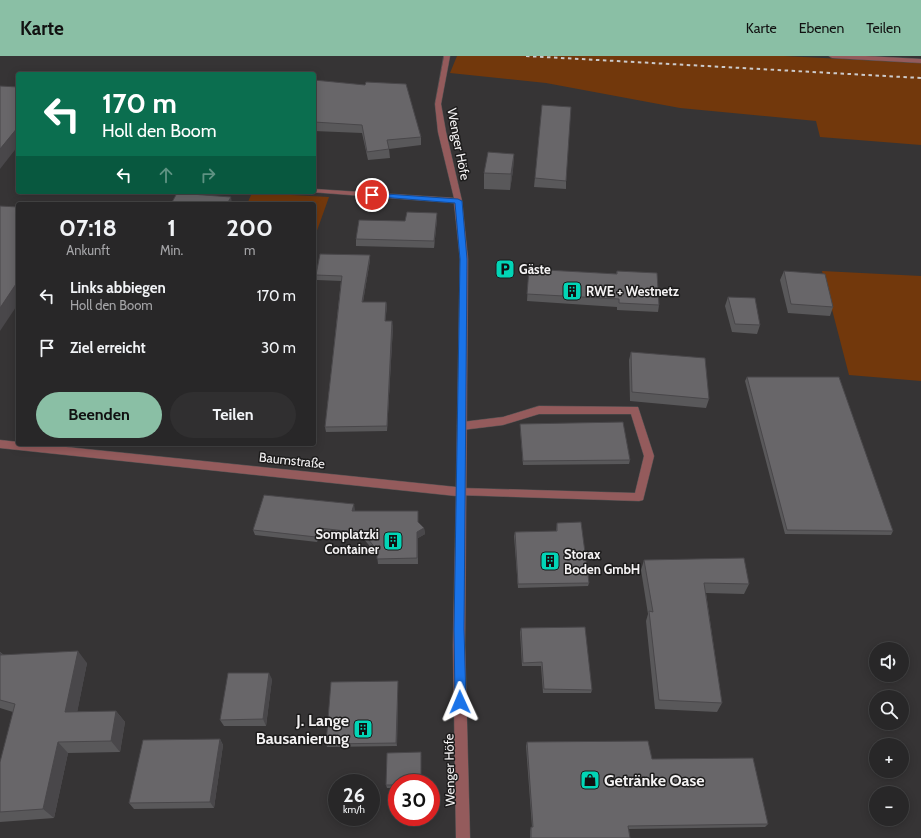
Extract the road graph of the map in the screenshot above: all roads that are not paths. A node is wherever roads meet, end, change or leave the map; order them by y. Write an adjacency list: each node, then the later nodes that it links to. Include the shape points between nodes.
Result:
1 (448, 56): 5 (street, Wenger Höfe, via 438,104)
2 (832, 56): 3 (street)
3 (921, 61)
4 (316, 191): 5 (street)
5 (458, 201): 6 (street, Wenger Höfe, via 464,259)
6 (462, 426): 10 (street, Wenger Höfe); 10 (street, Baumstraße, via 503,421 539,410 635,410 649,456 639,497)
7 (0, 444): 8 (street, Baumstraße)
8 (16, 446)
9 (19, 446): 10 (street, Baumstraße)
10 (461, 492): 11 (street, Wenger Höfe, via 459,645)
11 (463, 838)

